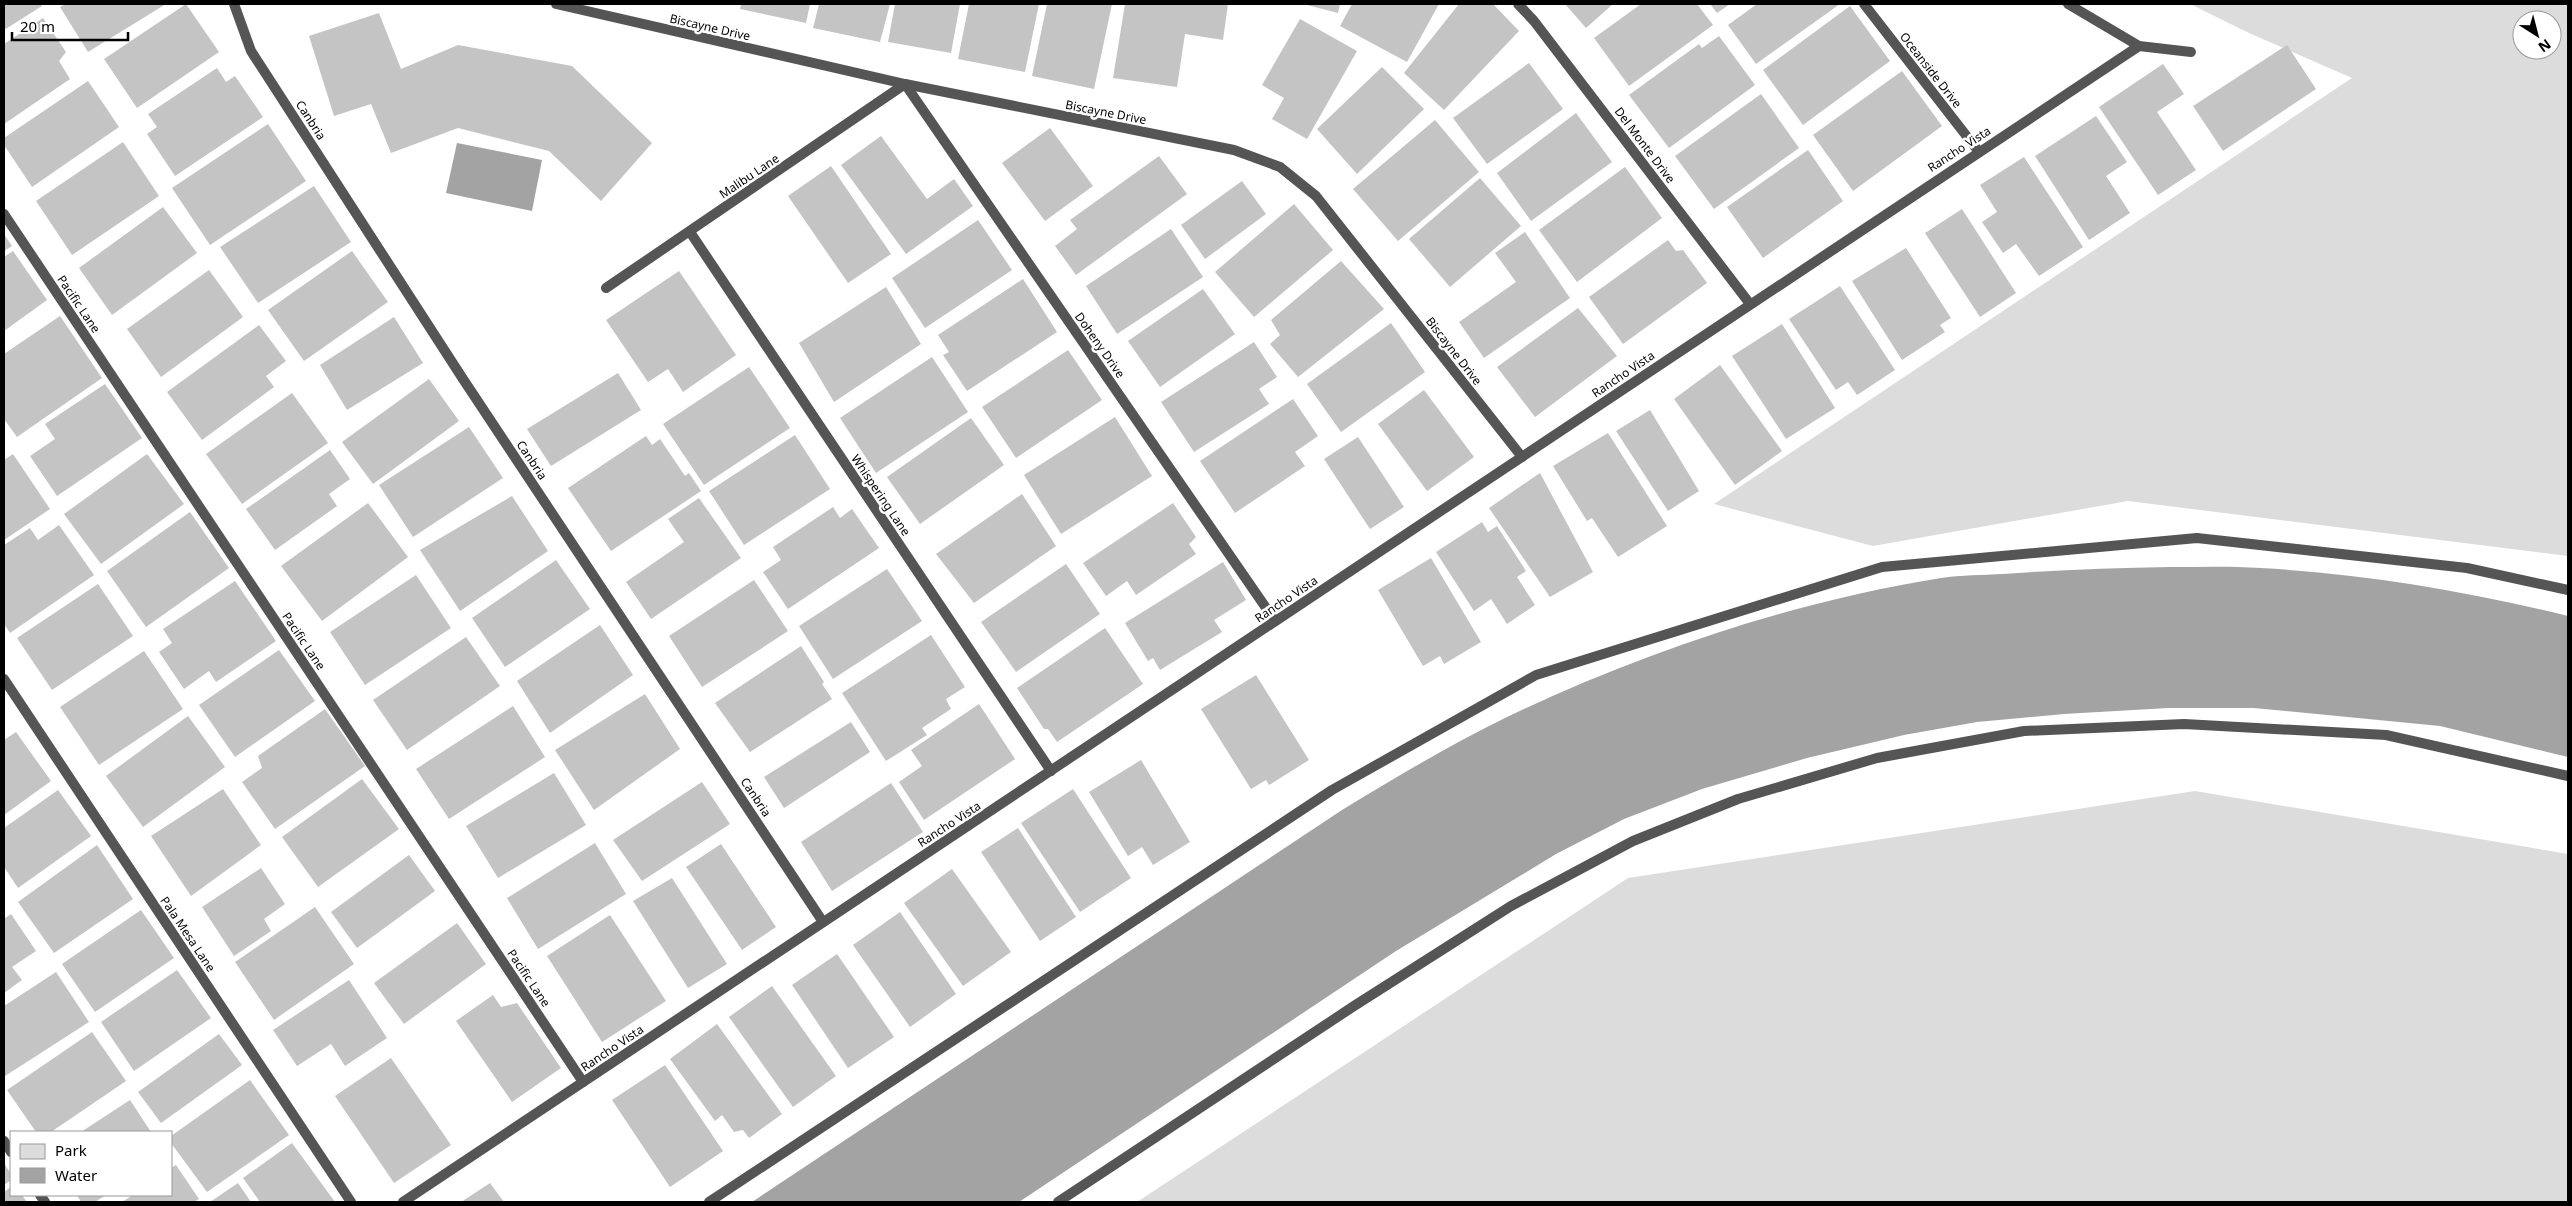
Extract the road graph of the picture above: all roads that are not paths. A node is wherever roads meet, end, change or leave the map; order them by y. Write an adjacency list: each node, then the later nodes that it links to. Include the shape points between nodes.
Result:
1 (234, 4): 20 (lane, Canbria, via 251,50 468,388)
2 (556, 4): 8 (lane, Biscayne Drive)
3 (1518, 4): 13 (lane, Del Monte Drive)
4 (1864, 4): 9 (lane, Oceanside Drive)
5 (2068, 4): 6 (lane)
6 (2139, 46): 7 (lane); 9 (lane, Rancho Vista)
7 (2191, 52)
8 (905, 84): 11 (lane, Malibu Lane); 14 (lane, Biscayne Drive, via 1234,150 1280,167 1316,196); 16 (lane, Doheny Drive)
9 (1979, 152): 13 (lane, Rancho Vista)
10 (4, 214): 21 (lane, Pacific Lane)
11 (690, 232): 12 (lane, Malibu Lane); 18 (lane, Whispering Lane)
12 (606, 288)
13 (1750, 304): 14 (lane, Rancho Vista)
14 (1522, 458): 16 (lane, Rancho Vista)
15 (2568, 590): 24 (lane, via 2467,568 2197,538 1882,567 1536,674 1332,790)
16 (1275, 621): 18 (lane, Rancho Vista)
17 (4, 679): 22 (lane, Pala Mesa Lane)
18 (1051, 772): 20 (lane, Rancho Vista)
19 (2568, 776): 25 (lane, via 2386,735 2184,724 2024,731 1877,758 1738,799 1633,841 1511,906)
20 (823, 922): 21 (lane, Rancho Vista)
21 (583, 1082): 23 (lane, Rancho Vista)
22 (351, 1202)
23 (403, 1202)
24 (709, 1202)
25 (1058, 1202)

